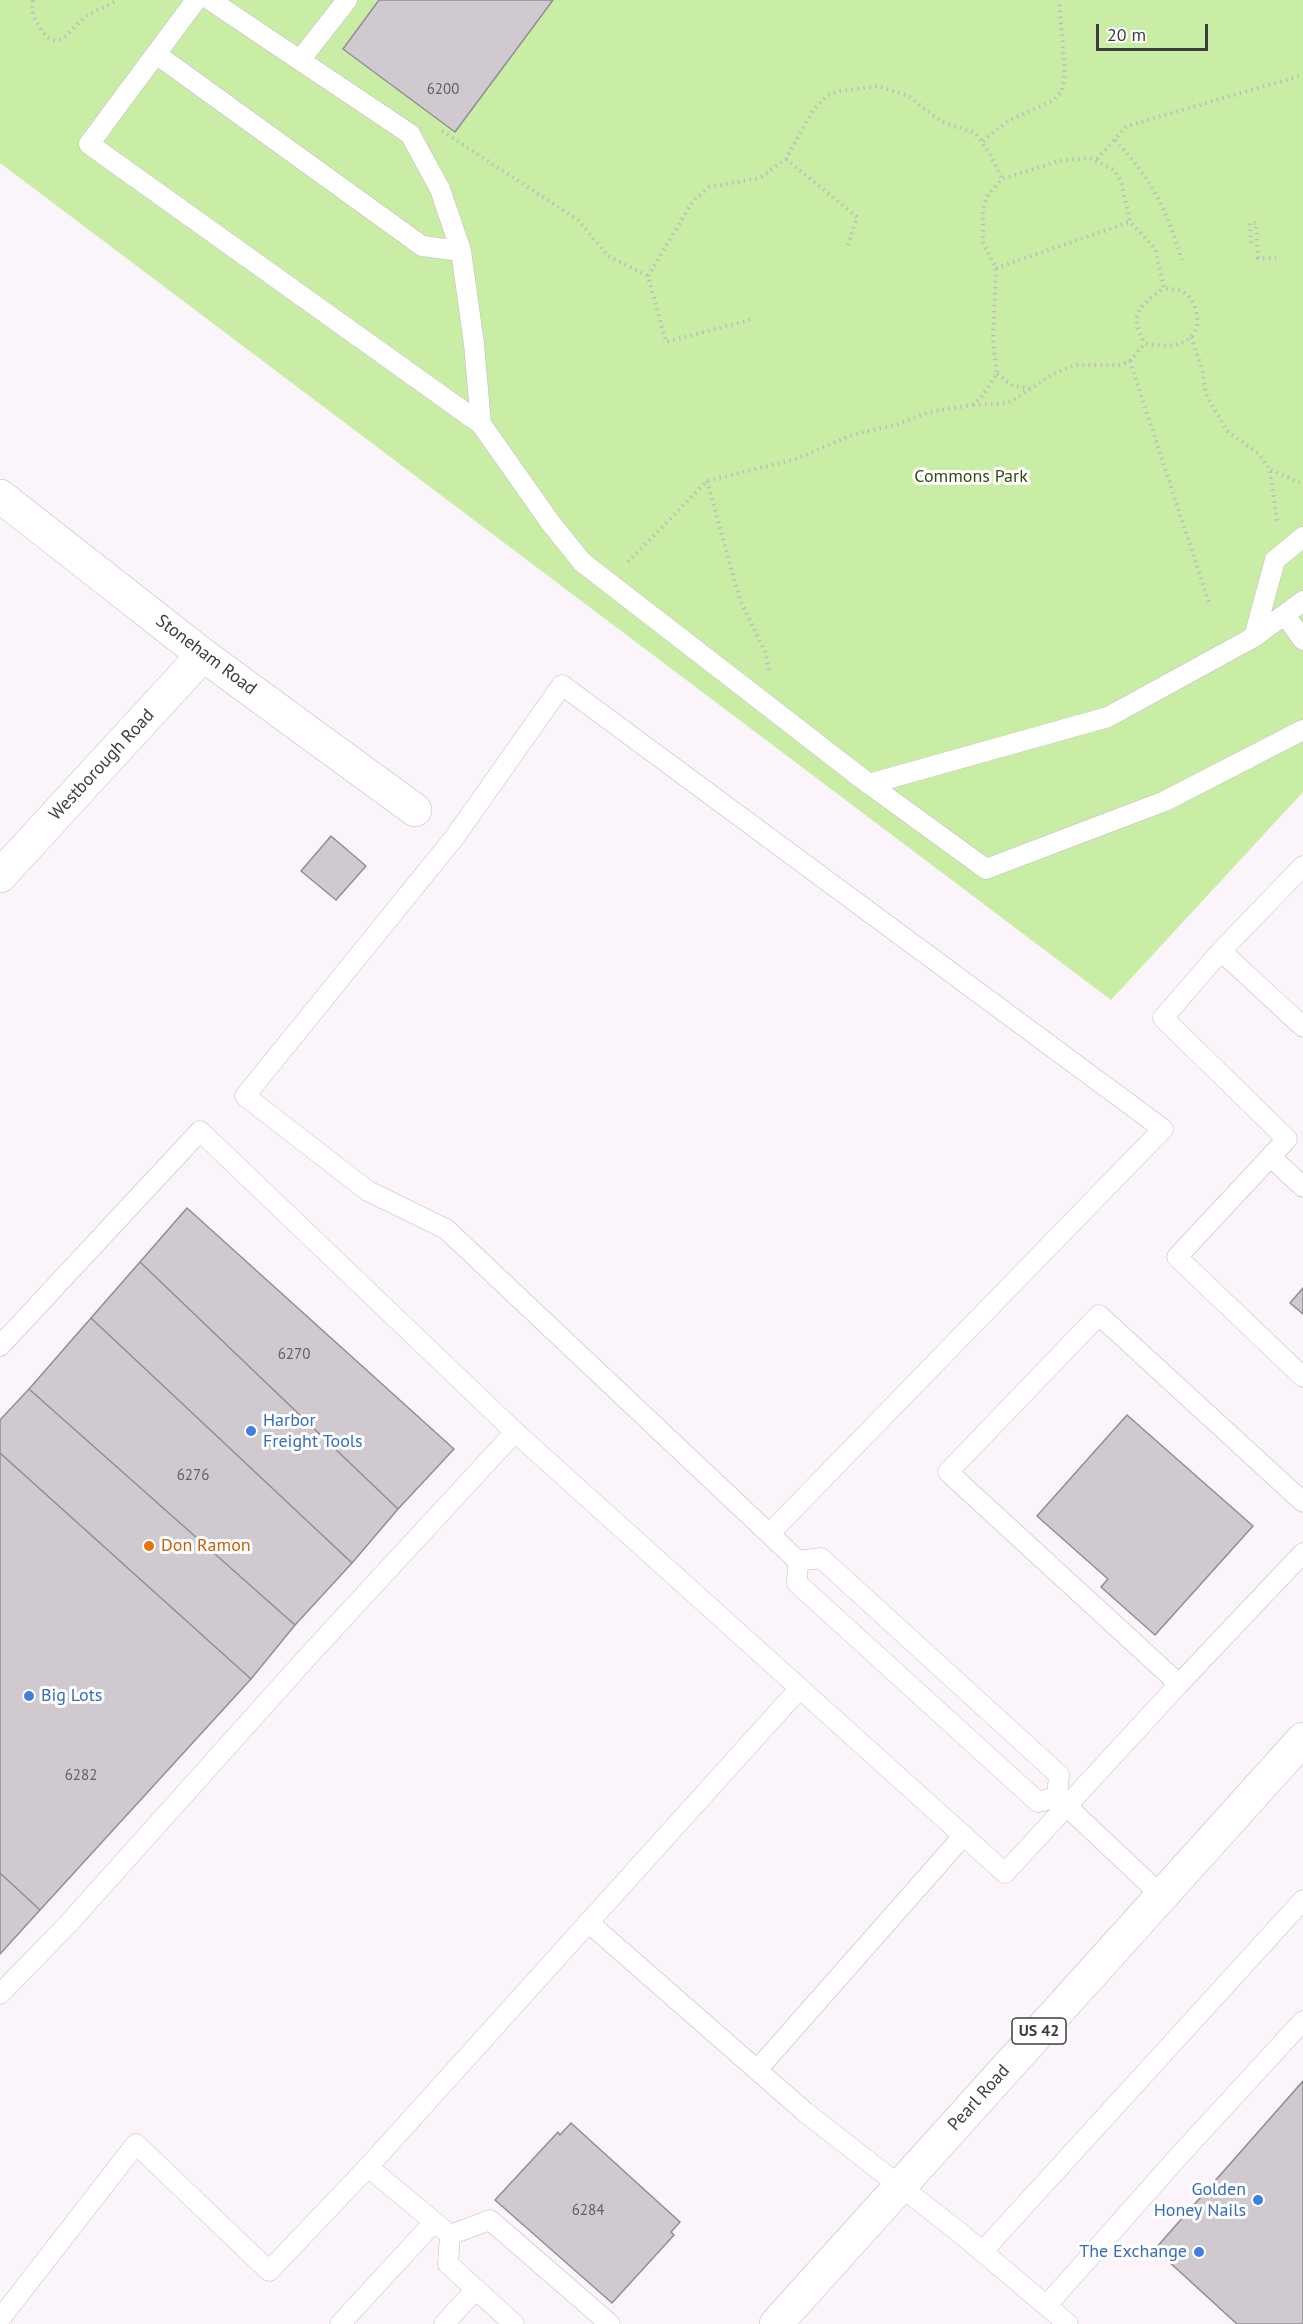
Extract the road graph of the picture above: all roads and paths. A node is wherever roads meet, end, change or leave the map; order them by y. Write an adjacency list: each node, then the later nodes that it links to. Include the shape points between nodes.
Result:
1 (33, 0): 2 (path, via 31,10 39,27 47,38 56,40 63,39 87,15)
2 (118, 0)
3 (196, 0): 7 (lane)
4 (210, 0): 8 (lane)
5 (347, 0): 8 (lane)
6 (1059, 0): 12 (path, via 1065,74 1062,91 1054,100 1008,121)
7 (156, 54): 19 (lane, via 422,246); 32 (lane, via 89,144)
8 (300, 60): 19 (lane, via 410,134 440,189)
9 (1303, 75): 11 (path, via 1127,126)
10 (439, 129): 23 (path, via 578,220 608,256)
11 (1115, 139): 14 (path); 21 (path, via 1149,179 1169,217)
12 (983, 141): 13 (path, via 975,132 942,122 908,96 878,86 828,95 813,110); 15 (path)
13 (786, 159): 18 (path, via 857,217); 23 (path, via 760,178 709,187 693,201)
14 (1097, 159): 15 (path, via 1059,161); 16 (path, via 1114,170 1121,181)
15 (1002, 180): 22 (path, via 988,195 983,208 983,243)
16 (1130, 222): 22 (path); 24 (path, via 1155,248)
17 (1251, 243): 20 (path, via 1250,223 1256,223 1258,258)
18 (848, 245)
19 (461, 251): 32 (lane)
20 (1276, 258)
21 (1182, 260)
22 (996, 268): 29 (path)
23 (648, 276): 25 (path, via 666,342)
24 (1164, 288): 26 (path, via 1183,292 1194,302 1198,319); 27 (path, via 1144,303 1137,316 1137,330)
25 (753, 319)
26 (1191, 337): 27 (path, via 1162,348); 33 (path, via 1206,394 1227,430 1259,454)
27 (1144, 343): 28 (path)
28 (1130, 361): 30 (path, via 1120,365 1075,365 1054,373); 41 (path)
29 (996, 374): 30 (path, via 1012,386); 31 (path, via 989,389)
30 (1032, 389): 31 (path, via 1008,403)
31 (972, 405): 34 (path, via 929,412 852,435 811,455)
32 (481, 424): 48 (lane, via 582,562)
33 (1270, 470): 35 (path); 37 (path)
34 (707, 481): 39 (path); 46 (path, via 740,600 765,652)
35 (1303, 484)
36 (0, 496): 45 (street, Stoneham Road)
37 (1278, 524)
38 (1303, 537): 43 (lane, via 1275,560)
39 (623, 567)
40 (1303, 601): 42 (lane)
41 (1210, 606)
42 (1285, 615): 43 (lane); 44 (lane)
43 (1254, 637): 48 (lane, via 1108,717)
44 (1303, 640)
45 (203, 655): 49 (street, Stoneham Road); 50 (street, Westborough Road)
46 (770, 672)
47 (1303, 730): 48 (lane, via 1165,801 986,869)
48 (869, 784)
49 (415, 810)
50 (0, 876)
51 (1299, 877): 52 (lane)
52 (1221, 951): 53 (lane); 54 (lane, via 1163,1018 1287,1139)
53 (1303, 1027)
54 (1271, 1157): 55 (lane); 57 (lane, via 1177,1257)
55 (1303, 1187)
56 (0, 1346): 58 (lane, via 200,1131)
57 (1303, 1377)
58 (515, 1432): 64 (lane); 71 (lane)
59 (1303, 1502): 63 (lane, via 1099,1315 948,1472)
60 (771, 1532): 60 (lane, via 1163,1129 562,685 454,838 245,1096 368,1191 446,1229); 62 (lane)
61 (1303, 1553): 63 (lane)
62 (798, 1561): 66 (lane, via 821,1558 1059,1775); 66 (lane, via 797,1583 805,1591 1038,1802)
63 (1179, 1684): 66 (lane)
64 (800, 1688): 67 (lane); 70 (lane)
65 (1303, 1739): 68 (street, Pearl Road / US 42)
66 (1062, 1801): 67 (lane, via 1005,1873); 68 (lane)
67 (963, 1836): 73 (lane)
68 (1162, 1896): 75 (street, Pearl Road / US 42)
69 (1303, 1900): 78 (lane)
70 (588, 1922): 73 (lane); 74 (lane)
71 (0, 1994)
72 (1303, 2021): 80 (lane)
73 (758, 2070): 75 (lane)
74 (368, 2167): 76 (lane); 81 (lane, via 269,2271 136,2144)
75 (900, 2186): 78 (lane); 86 (street, Pearl Road / US 42)
76 (434, 2222): 77 (lane); 82 (lane)
77 (450, 2235): 79 (lane, via 448,2264); 85 (lane, via 490,2220)
78 (982, 2252): 80 (lane)
79 (476, 2289): 83 (lane); 84 (lane)
80 (1047, 2305): 87 (lane)
81 (0, 2319)
82 (340, 2324)
83 (444, 2324)
84 (514, 2324)
85 (610, 2324)
86 (776, 2324)
87 (1068, 2324)

